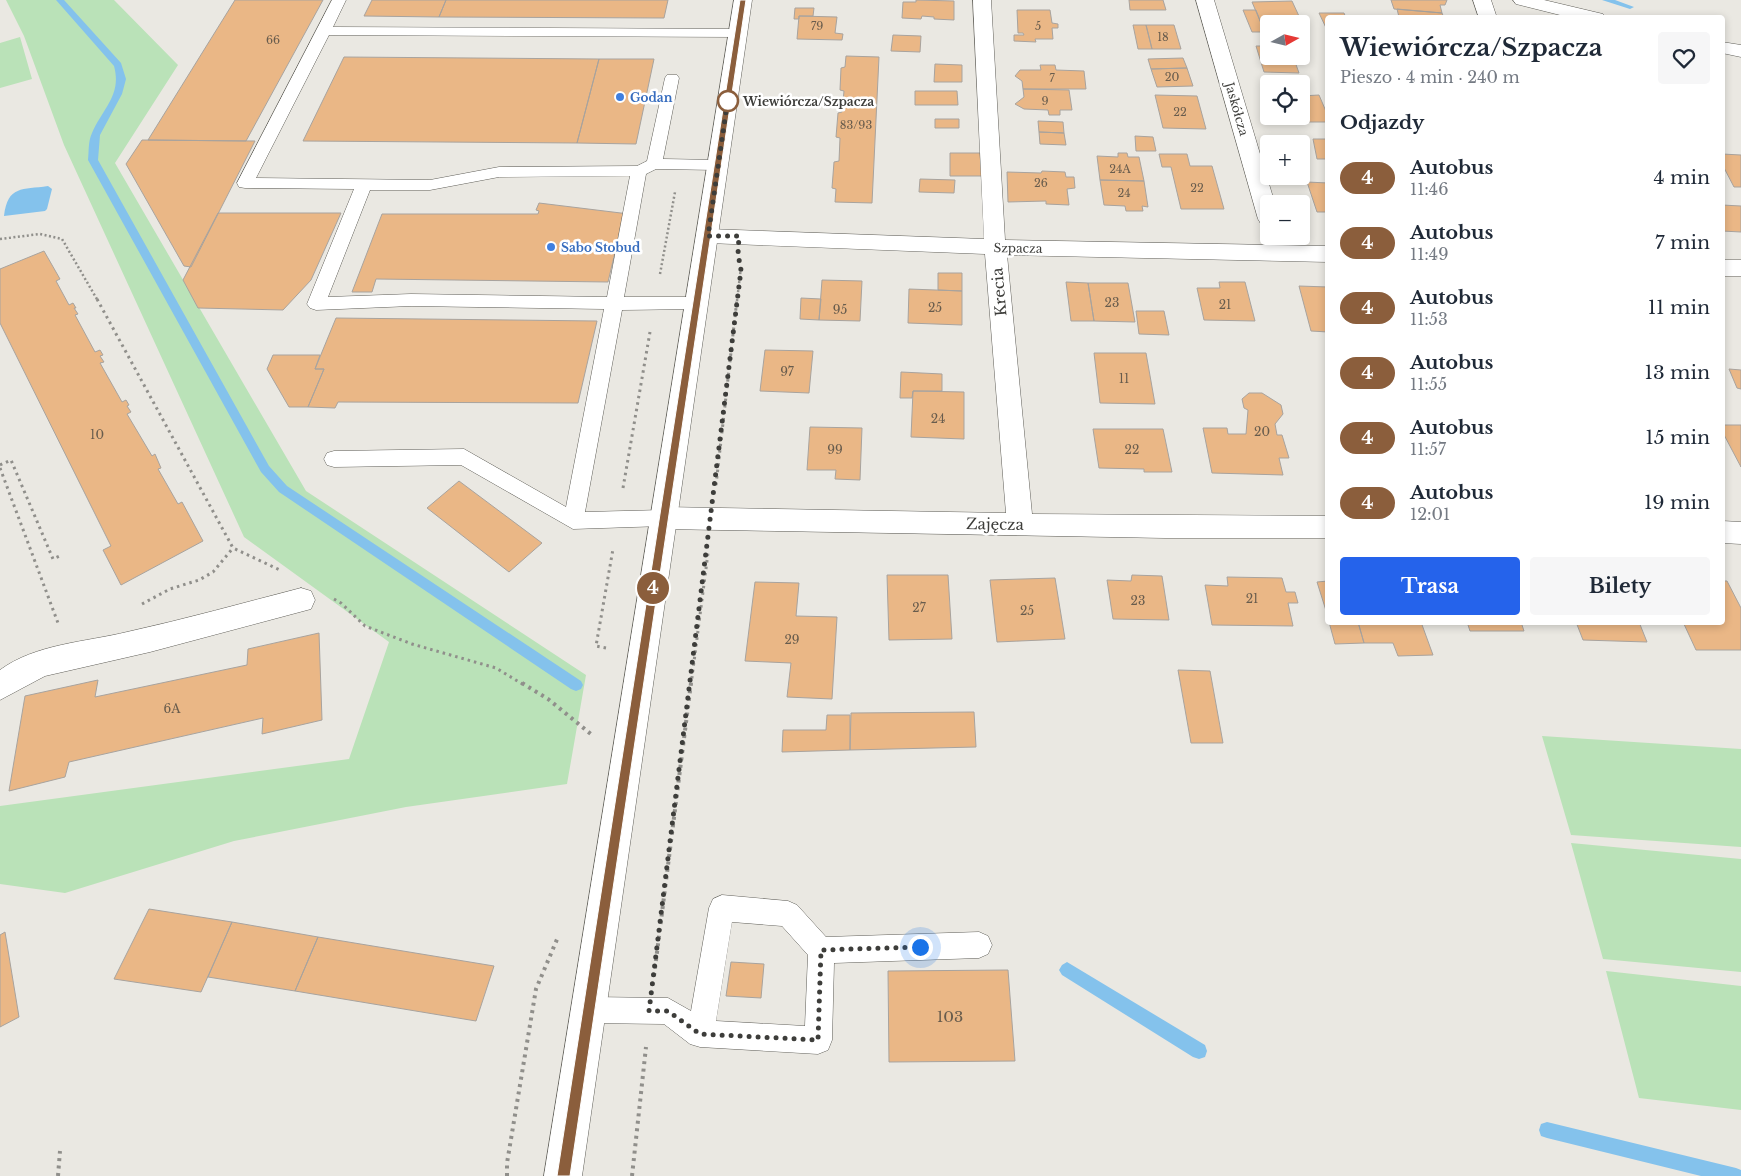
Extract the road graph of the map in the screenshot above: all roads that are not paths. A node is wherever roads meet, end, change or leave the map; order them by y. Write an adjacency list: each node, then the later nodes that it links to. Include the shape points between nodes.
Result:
1 (339, 0): 9 (lane)
2 (743, 0): 10 (street)
3 (982, 0): 21 (street, Krecia)
4 (1205, 0): 17 (street, Jaskółcza)
5 (1482, 0): 7 (street)
6 (1522, 0): 8 (street)
7 (1487, 15)
8 (1584, 15)
9 (324, 31): 10 (lane); 16 (lane, via 244,183)
10 (738, 33): 14 (street)
11 (1725, 48): 12 (street)
12 (1741, 51)
13 (672, 78): 15 (lane)
14 (718, 165): 15 (lane, via 684,163); 18 (street)
15 (646, 168): 16 (lane, via 499,172 430,185); 26 (lane)
16 (364, 184): 26 (lane, via 316,304 368,300)
17 (1262, 195)
18 (708, 236): 21 (street, Szpacza); 25 (street)
19 (1260, 244): 21 (street, Szpacza)
20 (1281, 245): 22 (street, Szpacza)
21 (995, 247): 30 (street, Krecia)
22 (1325, 253)
23 (1725, 268): 24 (street)
24 (1741, 268)
25 (697, 303): 26 (lane); 28 (street)
26 (613, 304): 29 (lane)
27 (334, 459): 29 (lane, via 464,457)
28 (663, 518): 29 (lane); 30 (street, Zajęcza); 38 (street)
29 (573, 521)
30 (1020, 524): 31 (street, Zajęcza)
31 (1325, 527)
32 (1725, 532): 33 (street)
33 (1741, 533)
34 (301, 600): 35 (street, via 43,664 10,678)
35 (0, 687)
36 (979, 945): 37 (lane)
37 (821, 950): 39 (lane, via 818,1040); 39 (lane, via 788,914 722,908)
38 (589, 1010): 39 (lane, via 668,1011); 40 (street)
39 (700, 1034)
40 (563, 1176)

